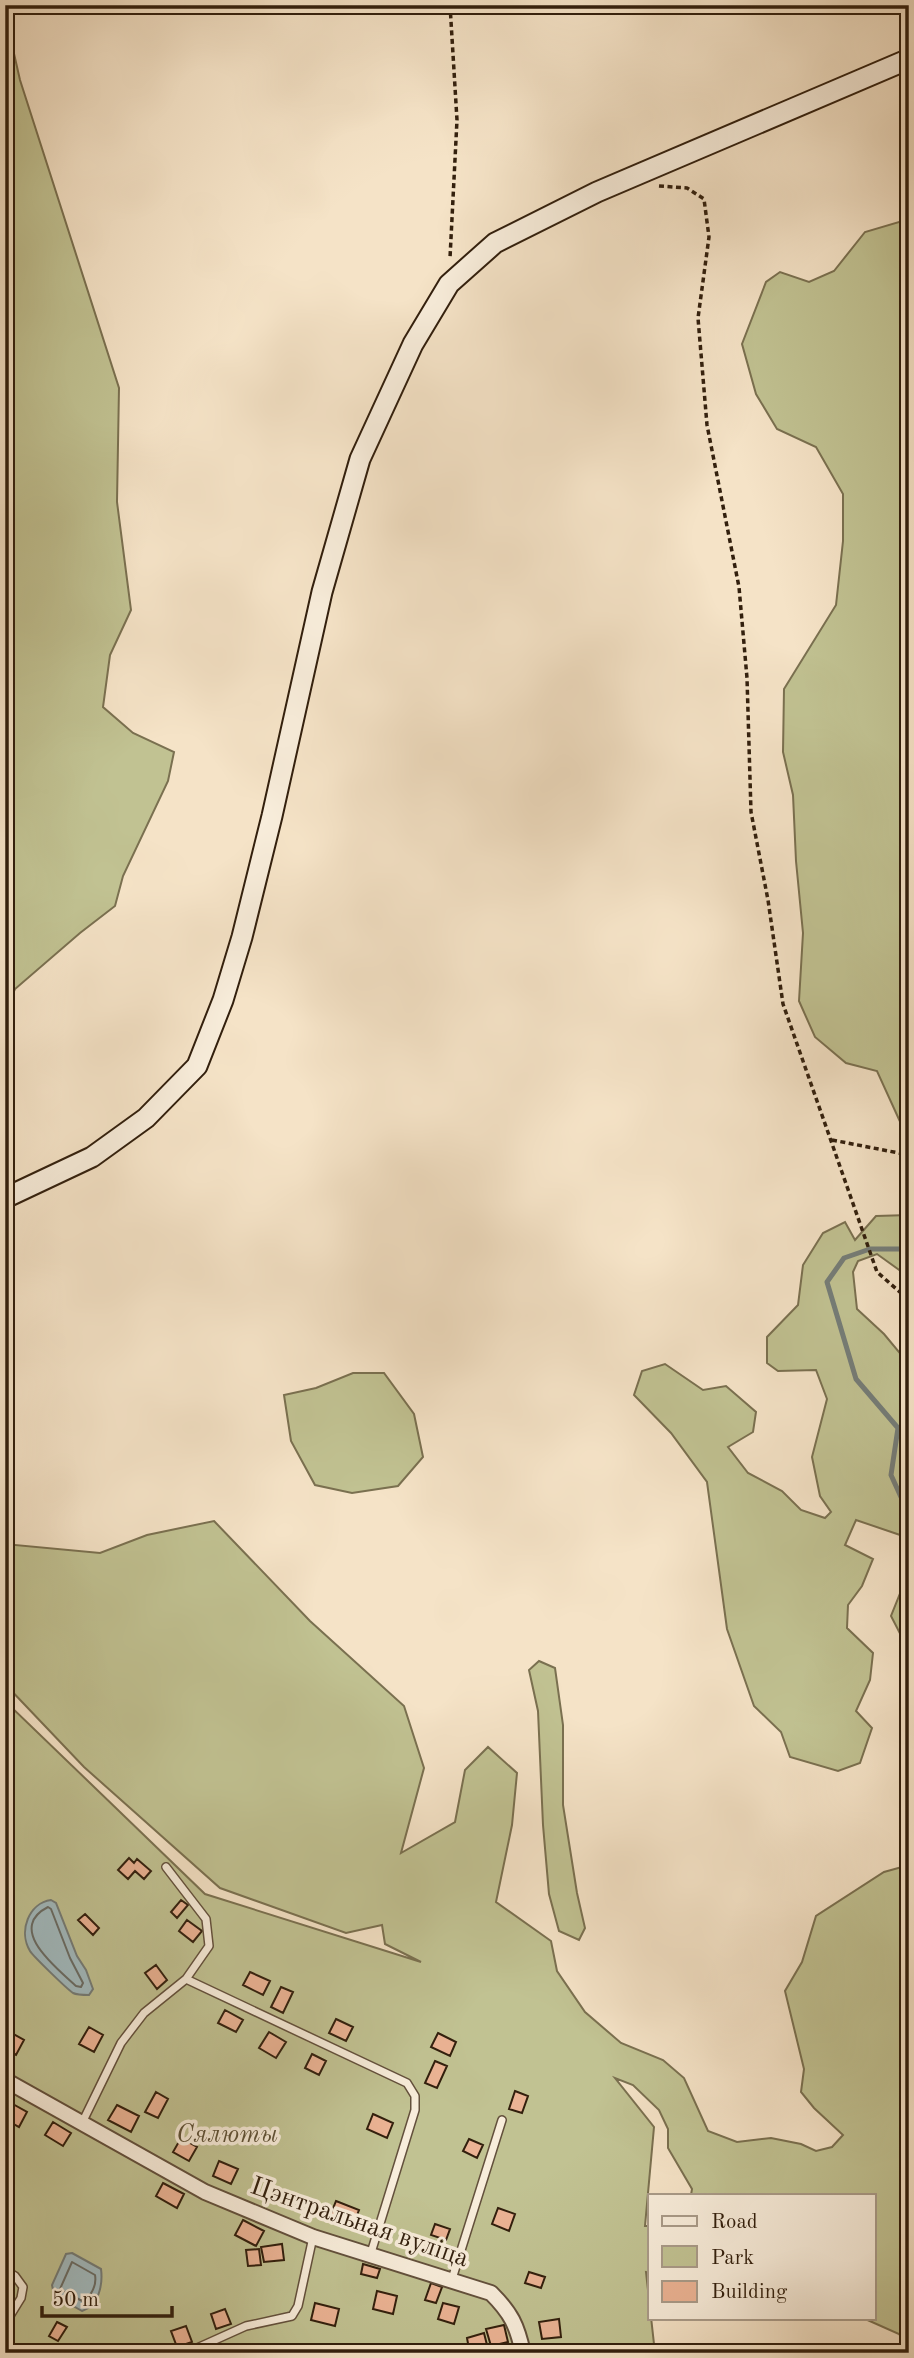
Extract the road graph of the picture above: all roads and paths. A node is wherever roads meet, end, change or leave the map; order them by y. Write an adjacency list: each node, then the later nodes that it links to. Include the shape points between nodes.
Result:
1 (450, 5): 4 (path, via 457,120)
2 (909, 60): 3 (street)
3 (640, 173): 4 (street, via 495,243); 5 (path, via 656,186 687,188 704,199 709,237 698,317 707,425 739,587 751,812 783,1004)
4 (449, 284): 7 (street, via 413,344 360,459 322,592 242,937 197,1066 146,1118 92,1157)
5 (831, 1140): 6 (path); 8 (path, via 877,1272)
6 (909, 1155)
7 (5, 1198)
8 (909, 1300)
9 (166, 1867): 10 (lane, via 206,1919 209,1945)
10 (186, 1979): 13 (lane, via 144,2013 121,2043); 15 (lane, via 407,2083 415,2096 415,2110)
11 (5, 2080): 13 (street, Цэнтральная вуліца)
12 (502, 2120): 17 (lane)
13 (82, 2123): 14 (street, Цэнтральная вуліца, via 205,2192)
14 (313, 2237): 15 (street, Цэнтральная вуліца); 19 (lane, via 292,2316 246,2326)
15 (370, 2256): 17 (street, Цэнтральная вуліца)
16 (5, 2270): 18 (lane, via 23,2287)
17 (452, 2279): 20 (street, Цэнтральная вуліца, via 491,2293 507,2308)
18 (5, 2324)
19 (187, 2353)
20 (523, 2353)

